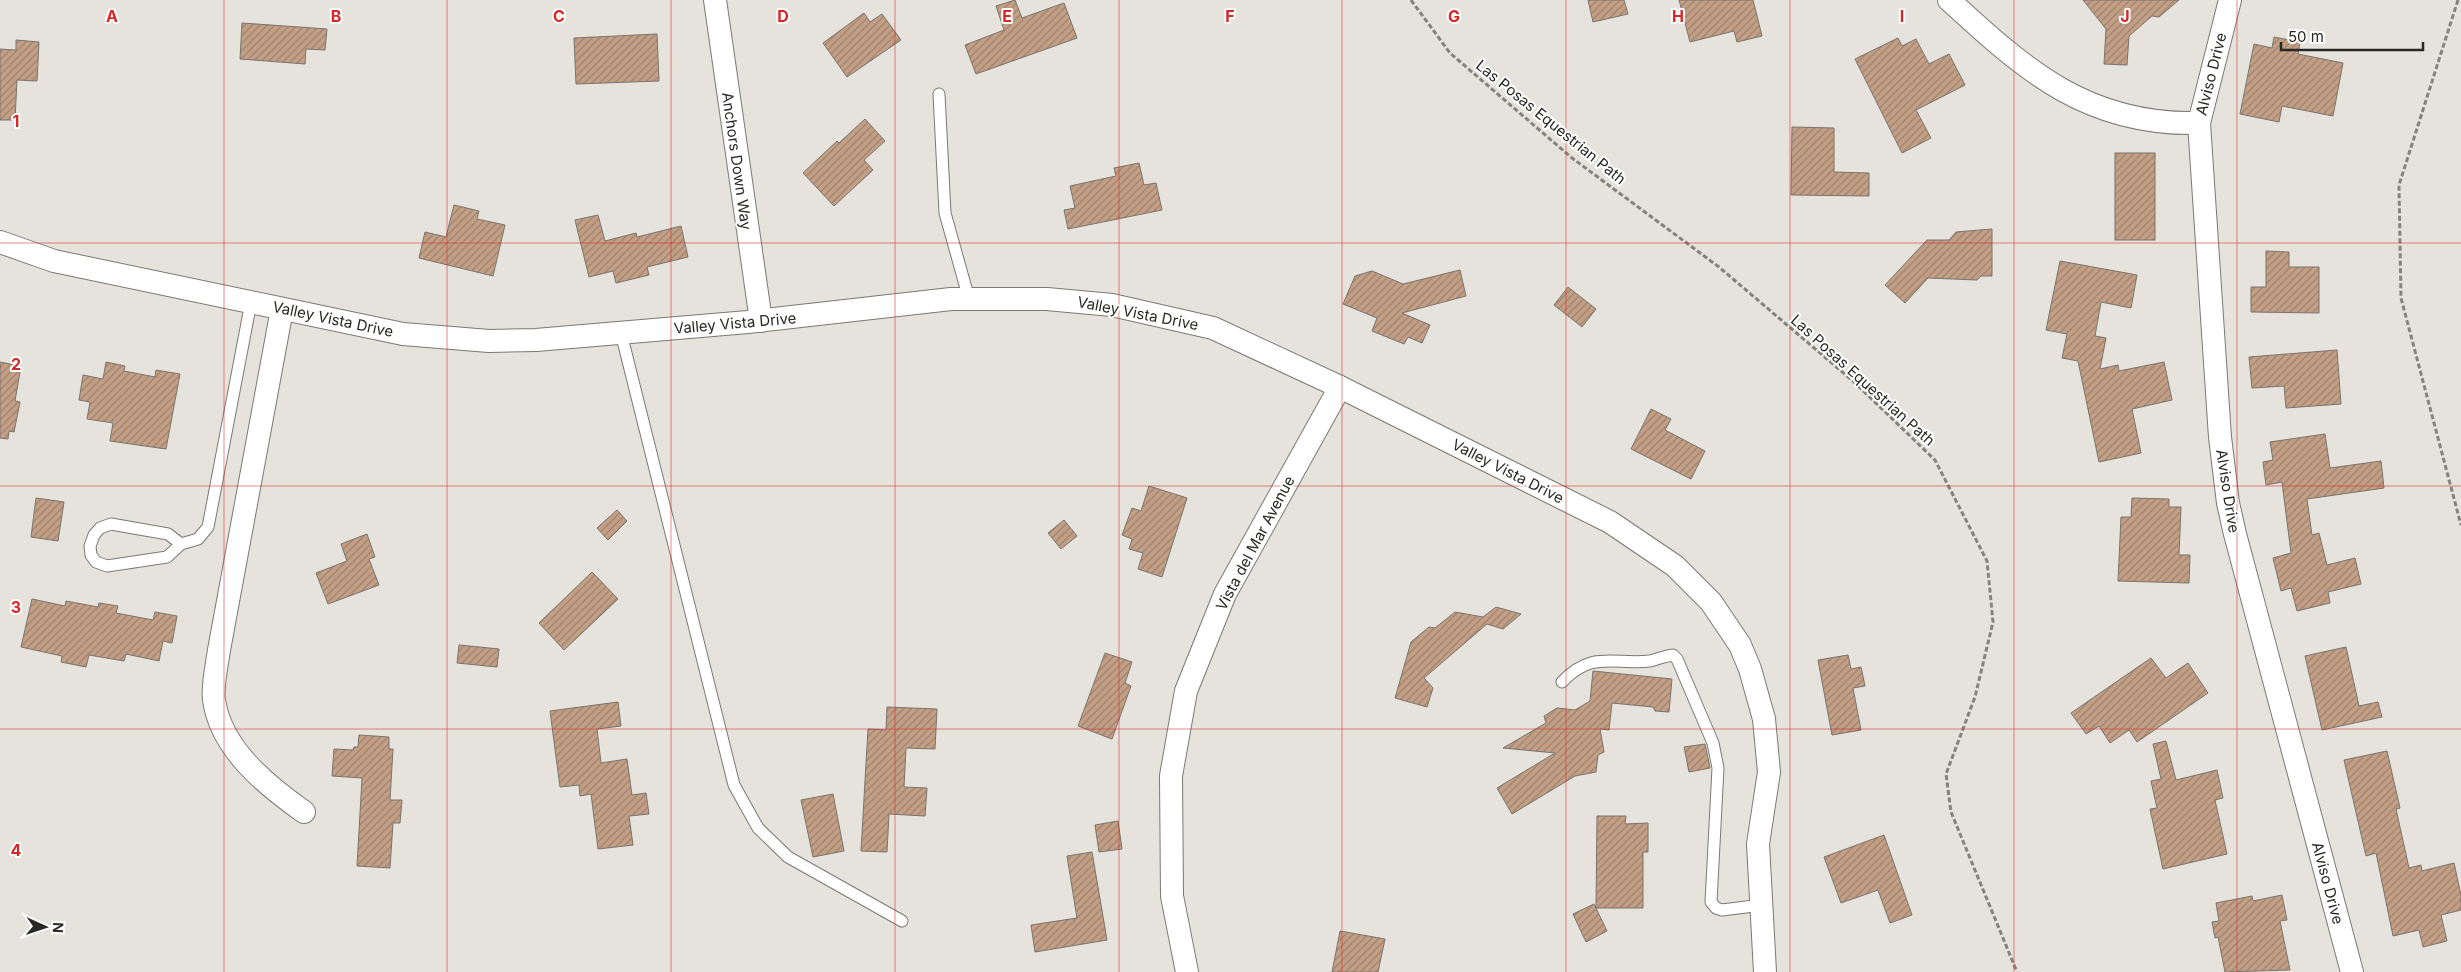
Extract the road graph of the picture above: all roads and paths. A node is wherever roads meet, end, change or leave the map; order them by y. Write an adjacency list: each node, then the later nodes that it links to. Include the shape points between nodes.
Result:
1 (715, 0): 12 (street, Anchors Down Way)
2 (1411, 0): 23 (path, Las Posas Equestrian Path, via 1450,53 1572,158 1719,267 1854,382 1935,460 1987,561 1993,622 1976,697 1946,774 1951,812)
3 (1949, 0): 7 (street, via 2037,74 2080,101 2118,115 2170,124)
4 (2230, 0): 7 (street, Alviso Drive)
5 (2458, 0): 15 (path, via 2399,185 2401,298)
6 (940, 94): 9 (lane, via 945,213)
7 (2199, 123): 24 (street, Alviso Drive, via 2220,438 2228,503)
8 (0, 242): 10 (street, Valley Vista Drive, via 54,261)
9 (969, 299): 12 (street, Valley Vista Drive); 14 (street, Valley Vista Drive, via 1081,301 1213,328)
10 (251, 302): 11 (street, Valley Vista Drive); 16 (lane, via 208,527 198,539)
11 (282, 309): 13 (street, Valley Vista Drive, via 403,334 445,338 536,340); 18 (street, via 219,650 214,698 220,721 232,745 280,796)
12 (761, 321): 13 (street, Valley Vista Drive)
13 (621, 333): 20 (lane, via 734,785 758,828 788,857)
14 (1340, 387): 19 (street, Valley Vista Drive, via 1610,522 1675,566 1712,602 1743,653 1764,719 1769,772 1758,844); 21 (street, Vista del Mar Avenue, via 1224,594 1186,691 1171,776 1171,796 1172,896)
15 (2461, 525)
16 (181, 544): 16 (lane, via 167,557 107,566 96,562 90,546 100,528 111,524 168,534)
17 (1562, 682): 19 (lane, via 1585,663 1673,656 1677,659 1710,734 1718,768 1711,902 1722,910)
18 (304, 812)
19 (1762, 905): 22 (street, Valley Vista Drive)
20 (902, 921)
21 (1187, 972)
22 (1765, 972)
23 (2017, 972)
24 (2352, 972)

